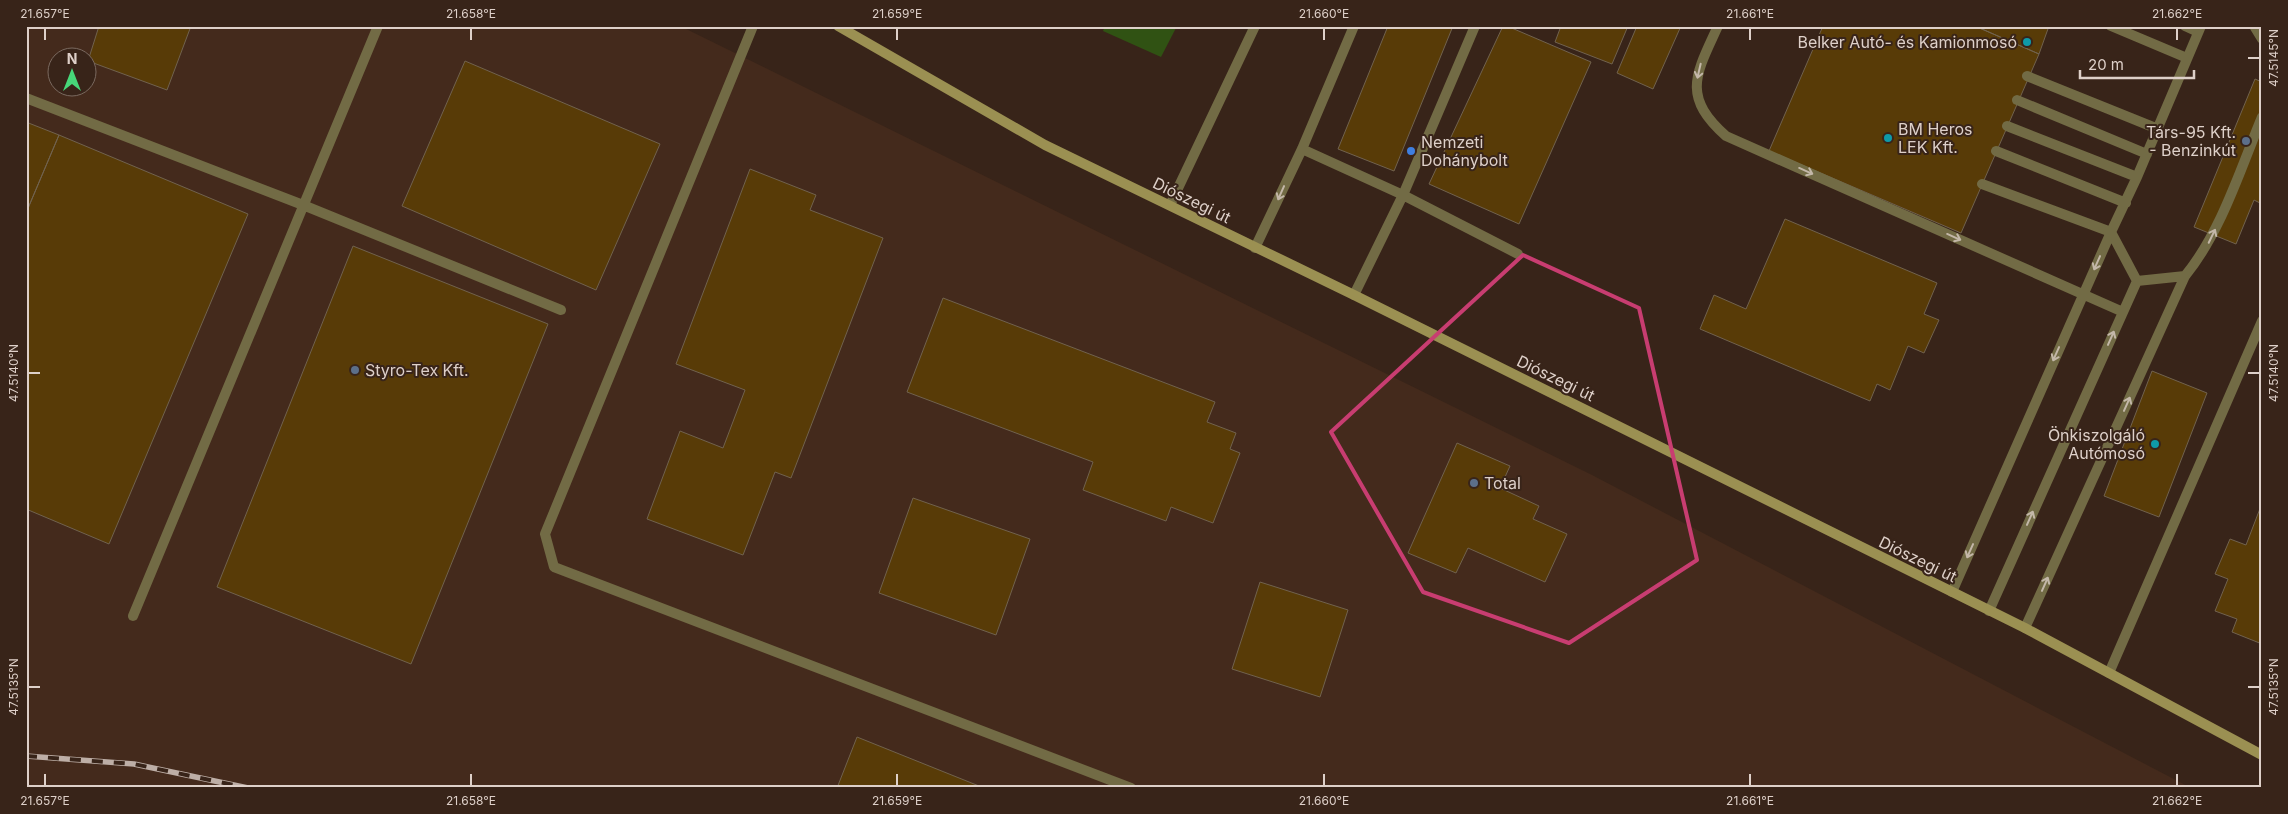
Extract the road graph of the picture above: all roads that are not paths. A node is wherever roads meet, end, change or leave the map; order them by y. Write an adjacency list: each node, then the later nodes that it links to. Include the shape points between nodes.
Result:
1 (378, 26): 27 (lane)
2 (753, 26): 45 (lane, via 545,534 554,567)
3 (838, 26): 28 (main road, Diószegi út, via 1044,146)
4 (1255, 26): 28 (lane)
5 (1354, 26): 20 (lane)
6 (1475, 26): 25 (lane)
7 (1718, 26): 34 (lane, one-way to 34, via 1697,72 1697,91 1709,121 1726,136)
8 (2111, 26): 13 (lane)
9 (2185, 26): 11 (lane)
10 (2254, 26): 12 (lane)
11 (2200, 29): 13 (lane)
12 (2262, 39)
13 (2187, 58): 19 (lane)
14 (2027, 76): 19 (lane)
15 (26, 98): 27 (lane)
16 (2017, 100): 22 (lane)
17 (2262, 117): 32 (lane, one-way to 17, via 2200,259 2213,234)
18 (2007, 126): 23 (lane)
19 (2158, 128): 22 (lane)
20 (1302, 149): 25 (lane); 30 (lane, one-way to 30)
21 (1996, 151): 26 (lane)
22 (2147, 154): 23 (lane)
23 (2138, 177): 26 (lane)
24 (1982, 184): 29 (lane)
25 (1403, 195): 31 (lane); 35 (lane)
26 (2126, 203): 29 (lane)
27 (304, 205): 36 (lane); 41 (lane)
28 (1170, 205): 30 (main road, Diószegi út)
29 (2111, 232): 33 (lane); 34 (lane, one-way to 34)
30 (1255, 248): 35 (main road, Diószegi út)
31 (1518, 254)
32 (2185, 276): 33 (lane); 42 (lane, one-way to 32)
33 (2137, 281): 37 (lane)
34 (2083, 293): 37 (lane); 39 (lane, one-way to 39)
35 (1354, 295): 39 (main road, Diószegi út)
36 (561, 310)
37 (2122, 312): 40 (lane, one-way to 37)
38 (2262, 321): 43 (lane)
39 (1952, 592): 40 (main road, Diószegi út)
40 (1989, 611): 42 (main road, Diószegi út)
41 (133, 616)
42 (2025, 628): 43 (main road, Diószegi út)
43 (2109, 673): 44 (main road, Diószegi út)
44 (2262, 754)
45 (1131, 788)

